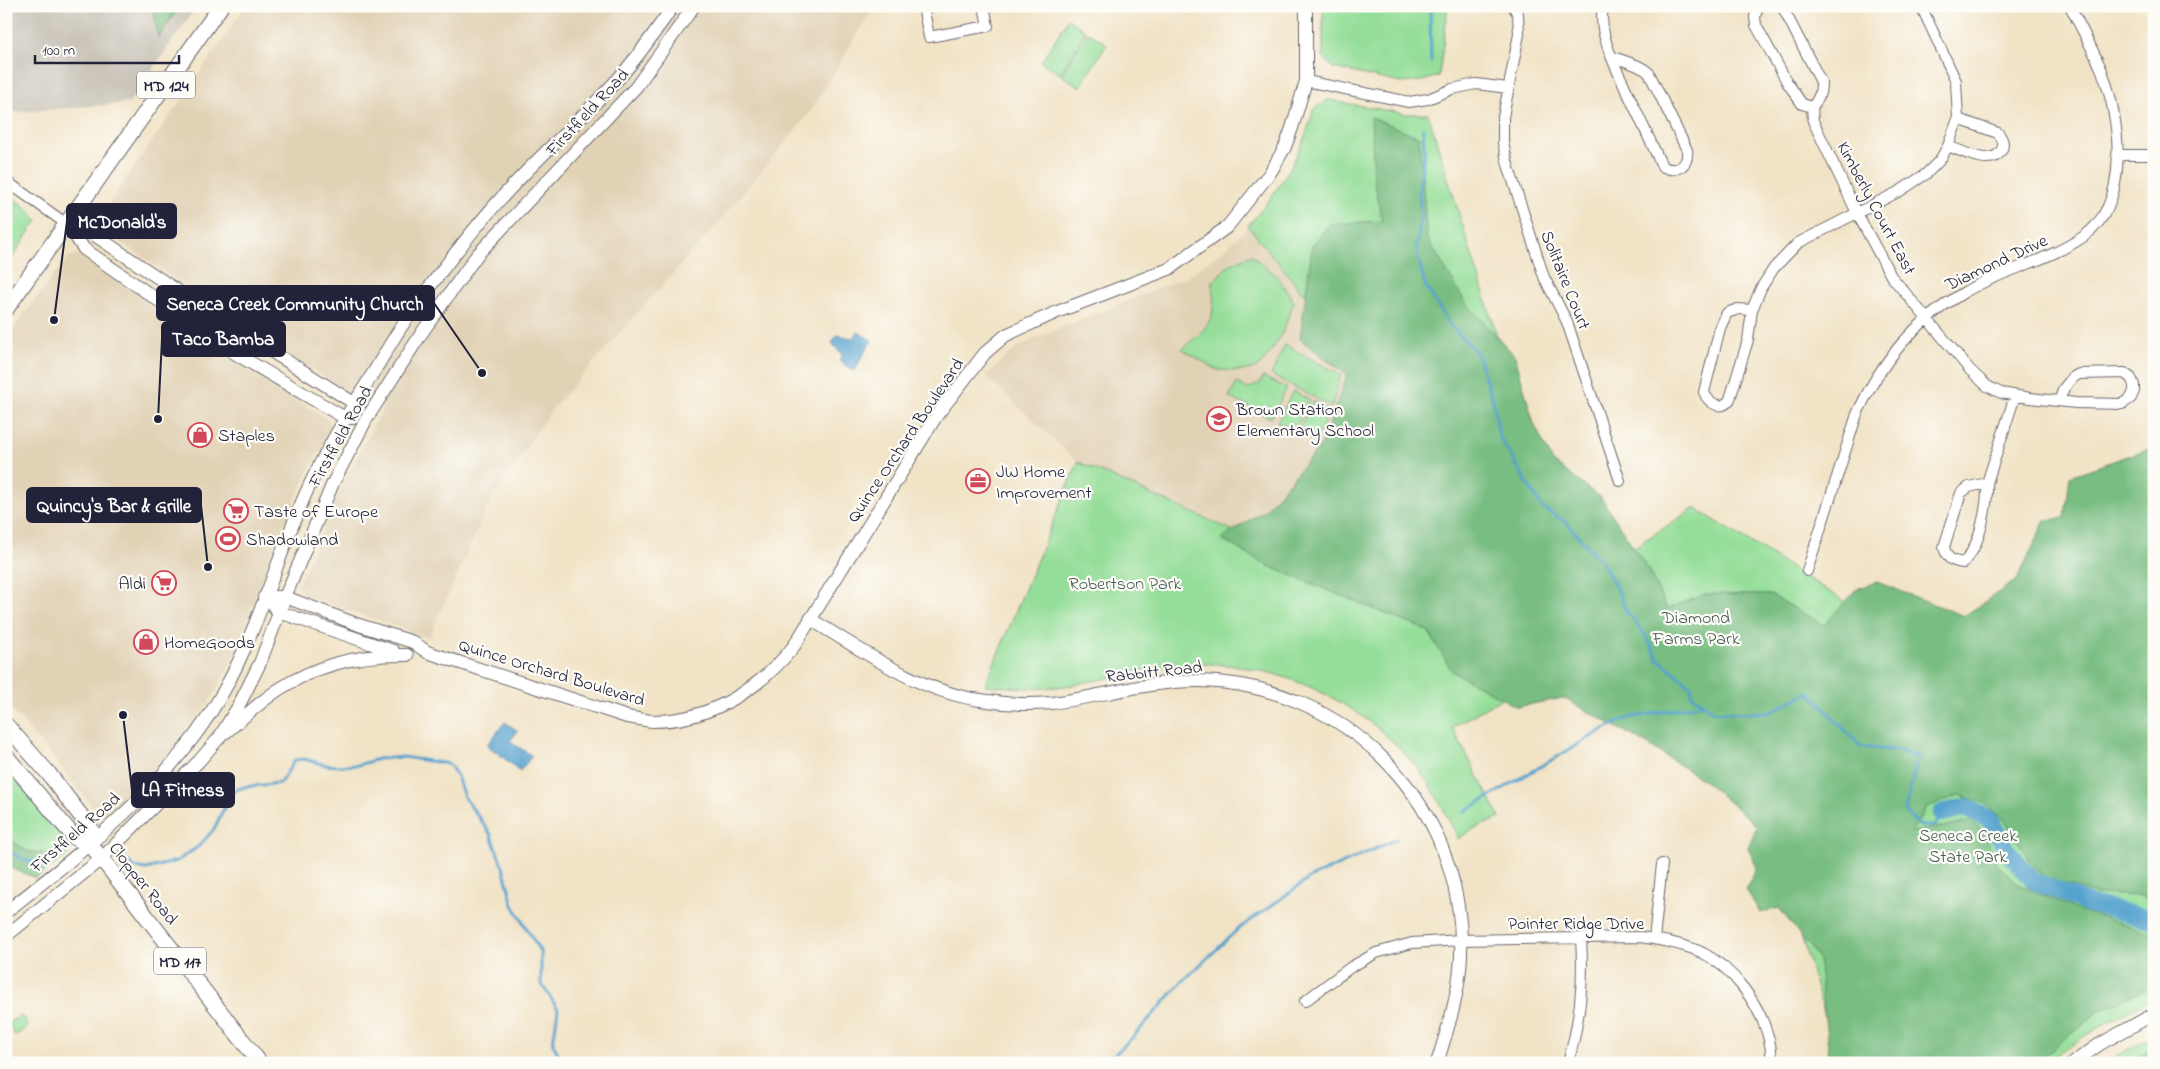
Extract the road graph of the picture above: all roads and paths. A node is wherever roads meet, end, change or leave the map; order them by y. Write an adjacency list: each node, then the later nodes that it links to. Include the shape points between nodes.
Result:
1 (221, 6): 23 (main road, MD 124)
2 (673, 6): 29 (street, Firstfield Road, via 617,79 519,178 463,244 405,321)
3 (694, 6): 31 (street, Firstfield Road, via 632,92 469,265)
4 (923, 6): 5 (street, via 930,37 988,26)
5 (984, 6)
6 (1306, 6): 14 (street, Quince Orchard Boulevard)
7 (1513, 6): 15 (street, Solitaire Court, via 1518,14 1519,34)
8 (1603, 6): 13 (street, via 1602,29)
9 (1758, 6): 16 (street, via 1756,25 1802,104)
10 (1782, 6): 16 (street, via 1821,82 1821,91)
11 (1921, 6): 17 (street, via 1953,70)
12 (2070, 6): 19 (street, Diamond Drive, via 2102,70 2114,108)
13 (1611, 56): 13 (street, via 1662,166 1668,170 1678,169 1688,158 1687,150 1649,73 1643,67)
14 (1306, 81): 15 (street, via 1409,102 1476,84); 38 (street, Quince Orchard Boulevard, via 1285,147 1270,173 1227,226 1169,269 1006,334 984,353 937,415)
15 (1508, 88): 32 (street, Solitaire Court, via 1503,143 1508,165 1544,277 1567,322)
16 (1812, 107): 22 (street, Kimberly Court East, via 1813,121)
17 (1958, 119): 18 (street); 18 (street, via 1998,133 2004,146 1994,158)
18 (1948, 146): 22 (street, via 1926,174)
19 (2117, 155): 20 (street); 26 (street, Diamond Drive, via 2117,181 2111,201 2101,219 2085,235 2063,249 1964,291)
20 (2154, 155)
21 (6, 181): 23 (street)
22 (1857, 212): 25 (street, via 1793,247 1774,268); 26 (street, Kimberly Court East, via 1891,276)
23 (68, 225): 24 (main road, MD 124); 29 (street, via 90,232); 30 (street, via 84,249 204,333)
24 (6, 310)
25 (1752, 310): 25 (street, via 1748,340 1730,399 1722,406 1713,404 1704,392 1720,328 1727,313 1738,309)
26 (1925, 319): 27 (street, Kimberly Court East, via 1987,386); 34 (street, Diamond Drive, via 1888,359 1868,390 1857,414)
27 (2015, 396): 28 (street, Kimberly Court East); 33 (street)
28 (2059, 401): 28 (street, Kimberly Court East, via 2122,404 2131,398 2134,385 2124,373 2079,374 2064,388)
29 (354, 403): 30 (street, Firstfield Road); 31 (street)
30 (346, 418): 31 (street); 35 (street, Firstfield Road, via 300,506)
31 (367, 418): 36 (street, Firstfield Road, via 332,483)
32 (1620, 481)
33 (1987, 483): 33 (street, via 1988,497 1975,546 1963,563 1952,561 1944,547 1961,493 1969,487)
34 (1808, 571)
35 (264, 597): 36 (street, Quince Orchard Boulevard); 37 (street); 44 (street, Firstfield Road, via 234,672 205,722 145,793)
36 (285, 598): 37 (street, Firstfield Road); 39 (street, Quince Orchard Boulevard, via 413,642)
37 (279, 612): 40 (street); 42 (street, Firstfield Road, via 251,682)
38 (810, 619): 39 (street, Quince Orchard Boulevard, via 781,662 744,694 698,714 652,721 627,717); 51 (street, Rabbitt Road, via 907,676 976,700 1051,703 1157,684 1198,681 1260,689 1305,704 1348,728 1378,752 1401,777 1428,816 1453,875)
39 (427, 652): 40 (street, Quince Orchard Boulevard)
40 (407, 656): 42 (street, Quince Orchard Boulevard, via 368,656 316,670 277,691)
41 (6, 725): 44 (main road, Clopper Road / MD 117, via 88,823)
42 (218, 738): 45 (street, Firstfield Road)
43 (6, 756): 44 (main road, Clopper Road / MD 117, via 76,838)
44 (91, 845): 45 (main road, Clopper Road / MD 117); 47 (street, Firstfield Road)
45 (101, 859): 48 (street, Firstfield Road); 54 (main road, Clopper Road / MD 117)
46 (1662, 864): 50 (street)
47 (6, 912)
48 (6, 936)
49 (1581, 939): 50 (street, Pointer Ridge Drive); 51 (street, Pointer Ridge Drive); 56 (street, via 1580,1010)
50 (1654, 939): 57 (street, Pointer Ridge Drive, via 1683,945 1704,954 1740,985 1753,1002 1768,1036)
51 (1461, 940): 52 (street, Pointer Ridge Drive, via 1412,943 1376,953); 55 (street, Rabbitt Road, via 1455,1005)
52 (1304, 1001)
53 (2154, 1014): 58 (street)
54 (260, 1063)
55 (1437, 1063)
56 (1568, 1063)
57 (1773, 1063)
58 (2073, 1063)

